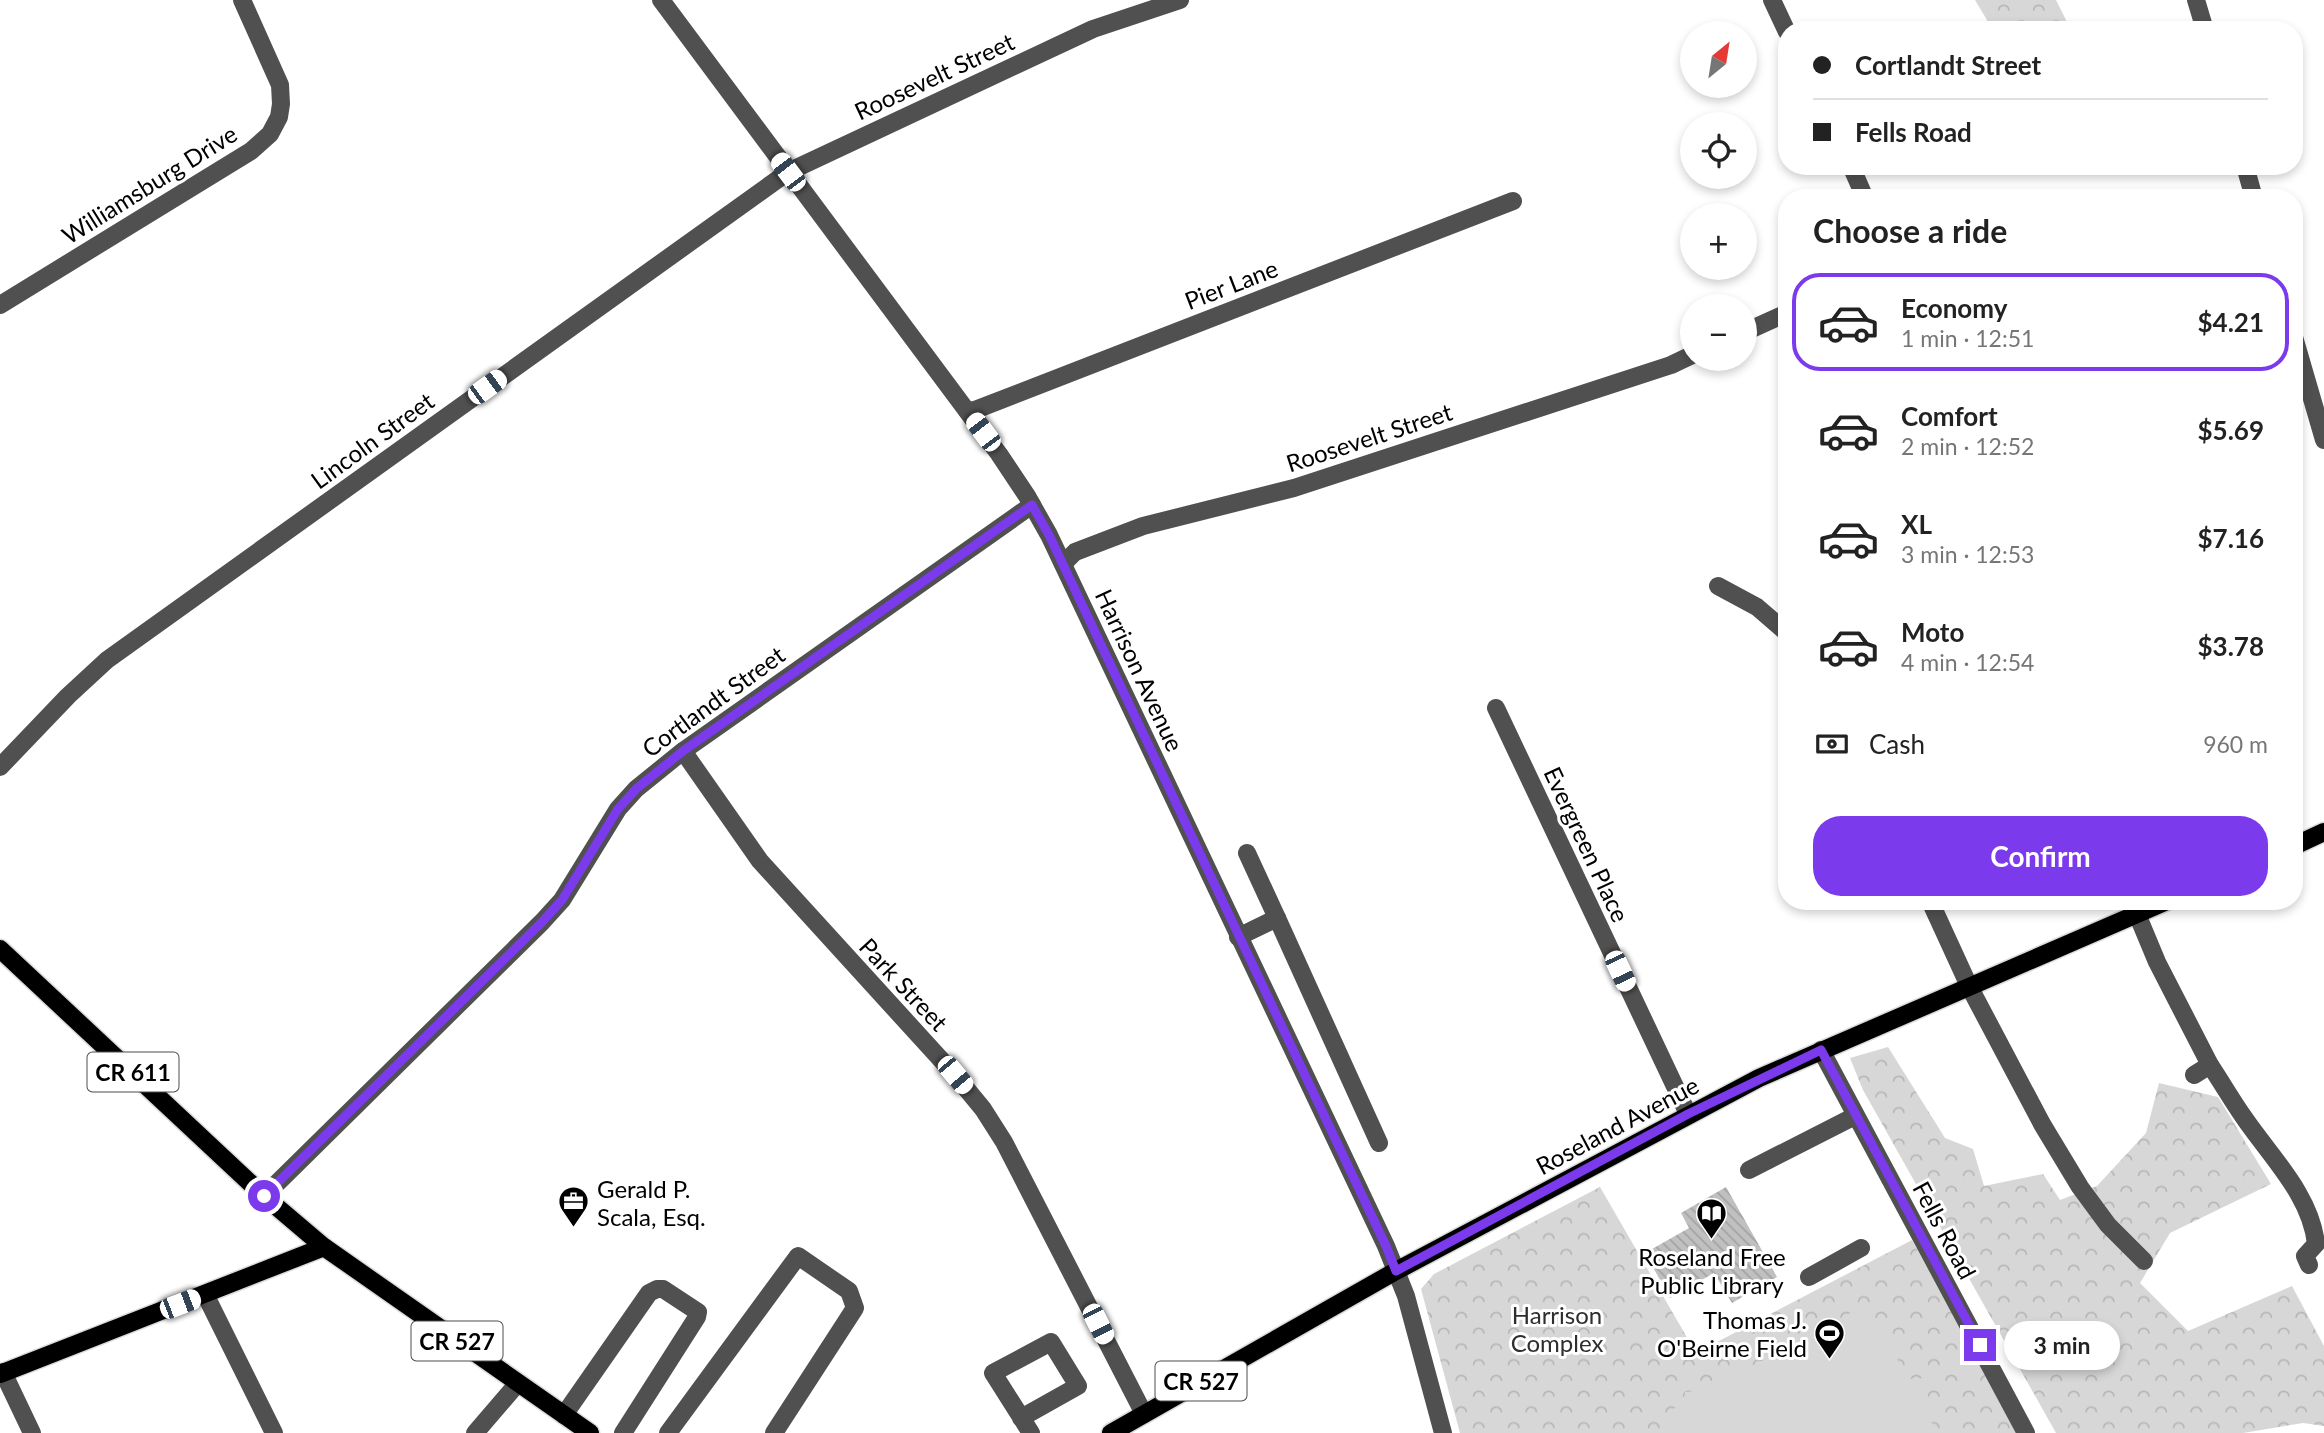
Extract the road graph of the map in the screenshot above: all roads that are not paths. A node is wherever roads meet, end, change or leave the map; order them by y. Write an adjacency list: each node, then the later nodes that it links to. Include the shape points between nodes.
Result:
1 (242, 0): 10 (street, Williamsburg Drive, via 280,85 279,117 270,134 251,151)
2 (661, 0): 8 (street, Harrison Avenue)
3 (1180, 0): 8 (street, Roosevelt Street, via 1093,29)
4 (1772, 0): 6 (street)
5 (2196, 0): 7 (street)
6 (1782, 21)
7 (2202, 21)
8 (788, 172): 15 (street, Harrison Avenue); 23 (street, Lincoln Street, via 107,660)
9 (1513, 201): 15 (street, Pier Lane)
10 (0, 305)
11 (1778, 317): 12 (street)
12 (1757, 327)
13 (1680, 361): 18 (street, Roosevelt Street, via 1294,488 1143,526 1075,552)
14 (2303, 368): 16 (street)
15 (967, 411): 17 (street, Harrison Avenue)
16 (2324, 440)
17 (1032, 505): 18 (street, Harrison Avenue); 22 (street, Cortlandt Street)
18 (1063, 564): 31 (street, Harrison Avenue)
19 (1718, 586): 20 (street, via 1758,607)
20 (1778, 626)
21 (1496, 708): 37 (street, Evergreen Place)
22 (683, 751): 41 (street, Cortlandt Street, via 618,809 562,900 542,922); 51 (street, Park Street, via 760,861 983,1109)
23 (0, 767)
24 (2324, 832): 25 (main road)
25 (2303, 842)
26 (1247, 853): 30 (street)
27 (1934, 910): 33 (street)
28 (2146, 910): 29 (main road, Roseland Avenue / CR 527)
29 (2137, 914): 33 (main road, Roseland Avenue / CR 527); 35 (street)
30 (1277, 918): 31 (street); 39 (street)
31 (1238, 937): 46 (street, Harrison Avenue)
32 (0, 949): 41 (main road, CR 611)
33 (1969, 986): 34 (main road, Roseland Avenue / CR 527); 44 (street, via 2080,1187 2108,1225)
34 (1821, 1050): 37 (main road, Roseland Avenue / CR 527); 38 (street, Fells Road)
35 (2210, 1065): 36 (street); 45 (street, via 2305,1205 2314,1224 2316,1244 2305,1255)
36 (2194, 1075)
37 (1688, 1114): 46 (main road, Roseland Avenue / CR 527)
38 (1856, 1116): 40 (street); 63 (street, Fells Road)
39 (1379, 1143)
40 (1749, 1170)
41 (264, 1196): 42 (main road, CR 611)
42 (324, 1247): 48 (main road); 50 (main road, CR 527)
43 (1861, 1248): 47 (street)
44 (2144, 1261)
45 (2309, 1265)
46 (1396, 1271): 51 (main road, Roseland Avenue / CR 527); 62 (street, Harrison Avenue)
47 (1809, 1278)
48 (205, 1294): 49 (main road); 55 (street)
49 (1, 1373): 54 (street)
50 (518, 1383): 52 (main road, CR 527); 56 (street)
51 (1143, 1414): 61 (main road, Roseland Avenue / CR 527)
52 (564, 1415): 57 (main road, CR 527); 58 (street, via 649,1293 663,1289 698,1312 697,1317)
53 (1026, 1425): 53 (street, via 993,1373 1051,1342 1078,1386)
54 (32, 1433)
55 (274, 1433)
56 (475, 1433)
57 (590, 1433)
58 (623, 1433)
59 (668, 1433): 60 (street, via 798,1256 849,1291 855,1308)
60 (774, 1433)
61 (1111, 1433)
62 (1443, 1433)
63 (2026, 1433)

